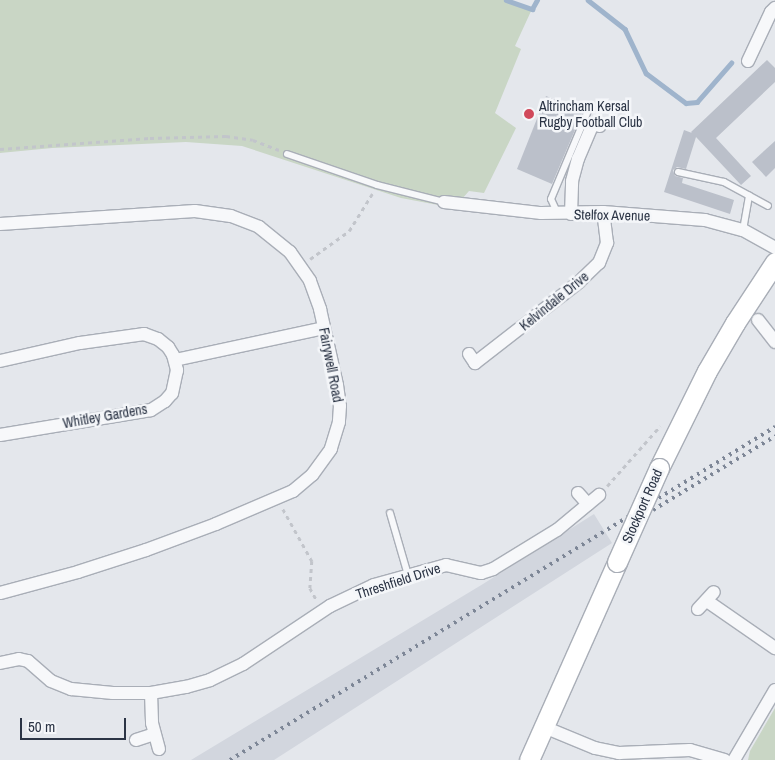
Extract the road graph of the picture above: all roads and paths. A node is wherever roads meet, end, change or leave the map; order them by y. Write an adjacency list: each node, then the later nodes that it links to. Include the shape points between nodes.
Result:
1 (775, 8): 2 (street)
2 (748, 61)
3 (588, 111): 13 (lane, via 551,199)
4 (600, 126): 14 (street, via 593,124 578,160 572,181)
5 (0, 148): 6 (path, via 226,136 253,140)
6 (287, 154): 8 (lane)
7 (678, 172): 9 (lane, via 724,182)
8 (377, 186): 10 (lane); 19 (path, via 349,231)
9 (749, 196): 11 (lane); 16 (lane)
10 (444, 202): 13 (street, Stelfox Avenue)
11 (768, 206)
12 (603, 212): 14 (street, Stelfox Avenue); 16 (street, Stelfox Avenue, via 696,219); 23 (street, Kelvindale Drive, via 607,243 599,263 475,363)
13 (558, 214): 14 (street, Stelfox Avenue)
14 (571, 214)
15 (0, 224): 19 (street, Fairywell Road, via 146,213 209,212 259,227 277,240)
16 (743, 230): 17 (street, Stelfox Avenue)
17 (775, 248)
18 (775, 262): 41 (main road, Stockport Road, bridge, via 707,371 659,468)
19 (300, 265): 21 (street, Fairywell Road, via 314,291)
20 (758, 320): 22 (street)
21 (324, 328): 24 (street); 30 (street, Fairywell Road, via 340,400 335,440 312,475)
22 (775, 342)
23 (469, 354)
24 (175, 360): 25 (street, via 158,339 136,334); 27 (street, Whitley Gardens, via 177,376 174,388 155,408)
25 (0, 361)
26 (664, 422): 29 (path)
27 (0, 435)
28 (578, 493): 31 (street)
29 (599, 495): 31 (street, Threshfield Drive)
30 (278, 499): 34 (street, Fairywell Road, via 146,550); 36 (path, via 312,561 310,588)
31 (588, 504): 33 (street, Threshfield Drive, via 557,530 487,572 478,573 446,565)
32 (390, 513): 33 (lane)
33 (408, 575): 36 (street, Threshfield Drive, via 361,591)
34 (0, 593)
35 (707, 601): 37 (street)
36 (324, 610): 40 (street, Threshfield Drive, via 228,672 186,687)
37 (775, 648)
38 (0, 663): 40 (street, Threshfield Drive, via 19,659 28,661 51,681 71,689)
39 (775, 690): 48 (street)
40 (151, 693): 42 (street)
41 (544, 727): 45 (street, via 608,751); 46 (main road, Stockport Road)
42 (154, 734): 43 (street); 44 (street)
43 (136, 740)
44 (159, 749)
45 (662, 756): 47 (street, via 690,750)
46 (529, 760)
47 (725, 760)
48 (734, 760)

